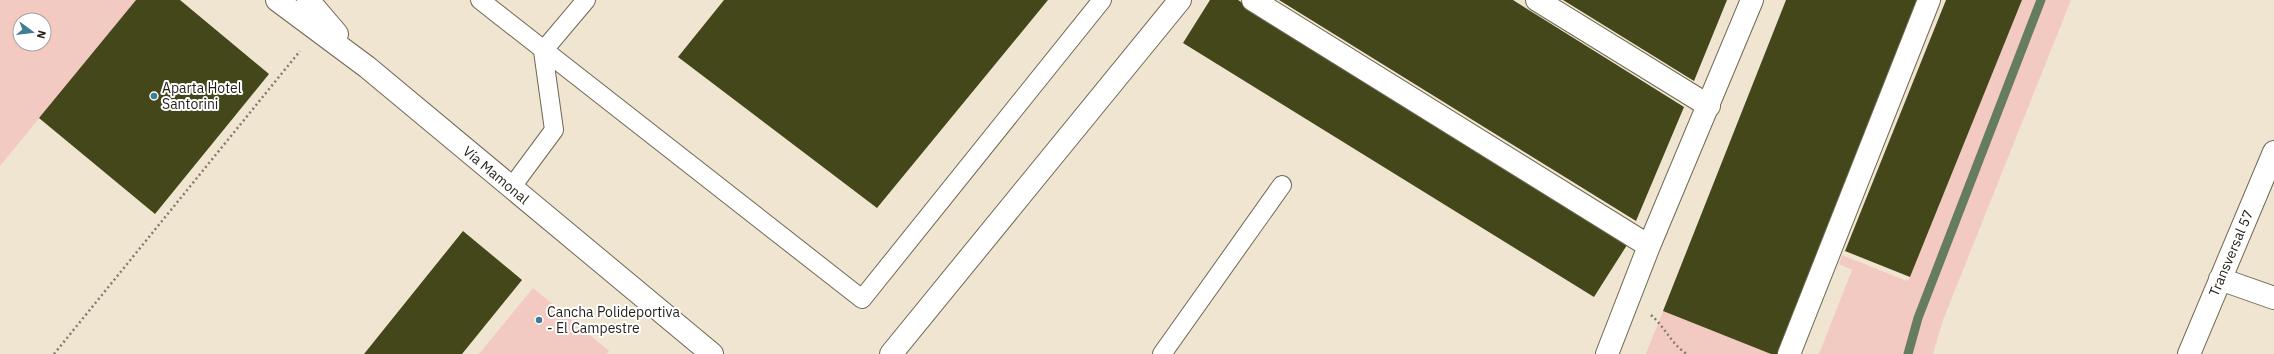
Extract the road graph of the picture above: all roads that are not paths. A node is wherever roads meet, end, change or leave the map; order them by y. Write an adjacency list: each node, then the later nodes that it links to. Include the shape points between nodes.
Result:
1 (277, 0): 12 (street, Vía Mamonal)
2 (308, 0): 12 (street)
3 (480, 0): 11 (lane)
4 (586, 0): 11 (lane)
5 (1102, 0): 11 (lane, via 862,299)
6 (1180, 0): 21 (street)
7 (1253, 0): 17 (street)
8 (1536, 0): 13 (street)
9 (1752, 0): 13 (street)
10 (1929, 0): 24 (street)
11 (543, 51): 16 (lane, via 554,130)
12 (366, 67): 16 (street, Vía Mamonal)
13 (1709, 106): 17 (street)
14 (2274, 152): 18 (street, Transversal 57)
15 (1282, 186): 22 (lane)
16 (511, 188): 20 (street, Vía Mamonal)
17 (1649, 246): 23 (street)
18 (2220, 279): 19 (street); 25 (street, Transversal 57)
19 (2274, 298)
20 (712, 354)
21 (891, 354)
22 (1162, 354)
23 (1607, 354)
24 (1789, 354)
25 (2188, 354)

